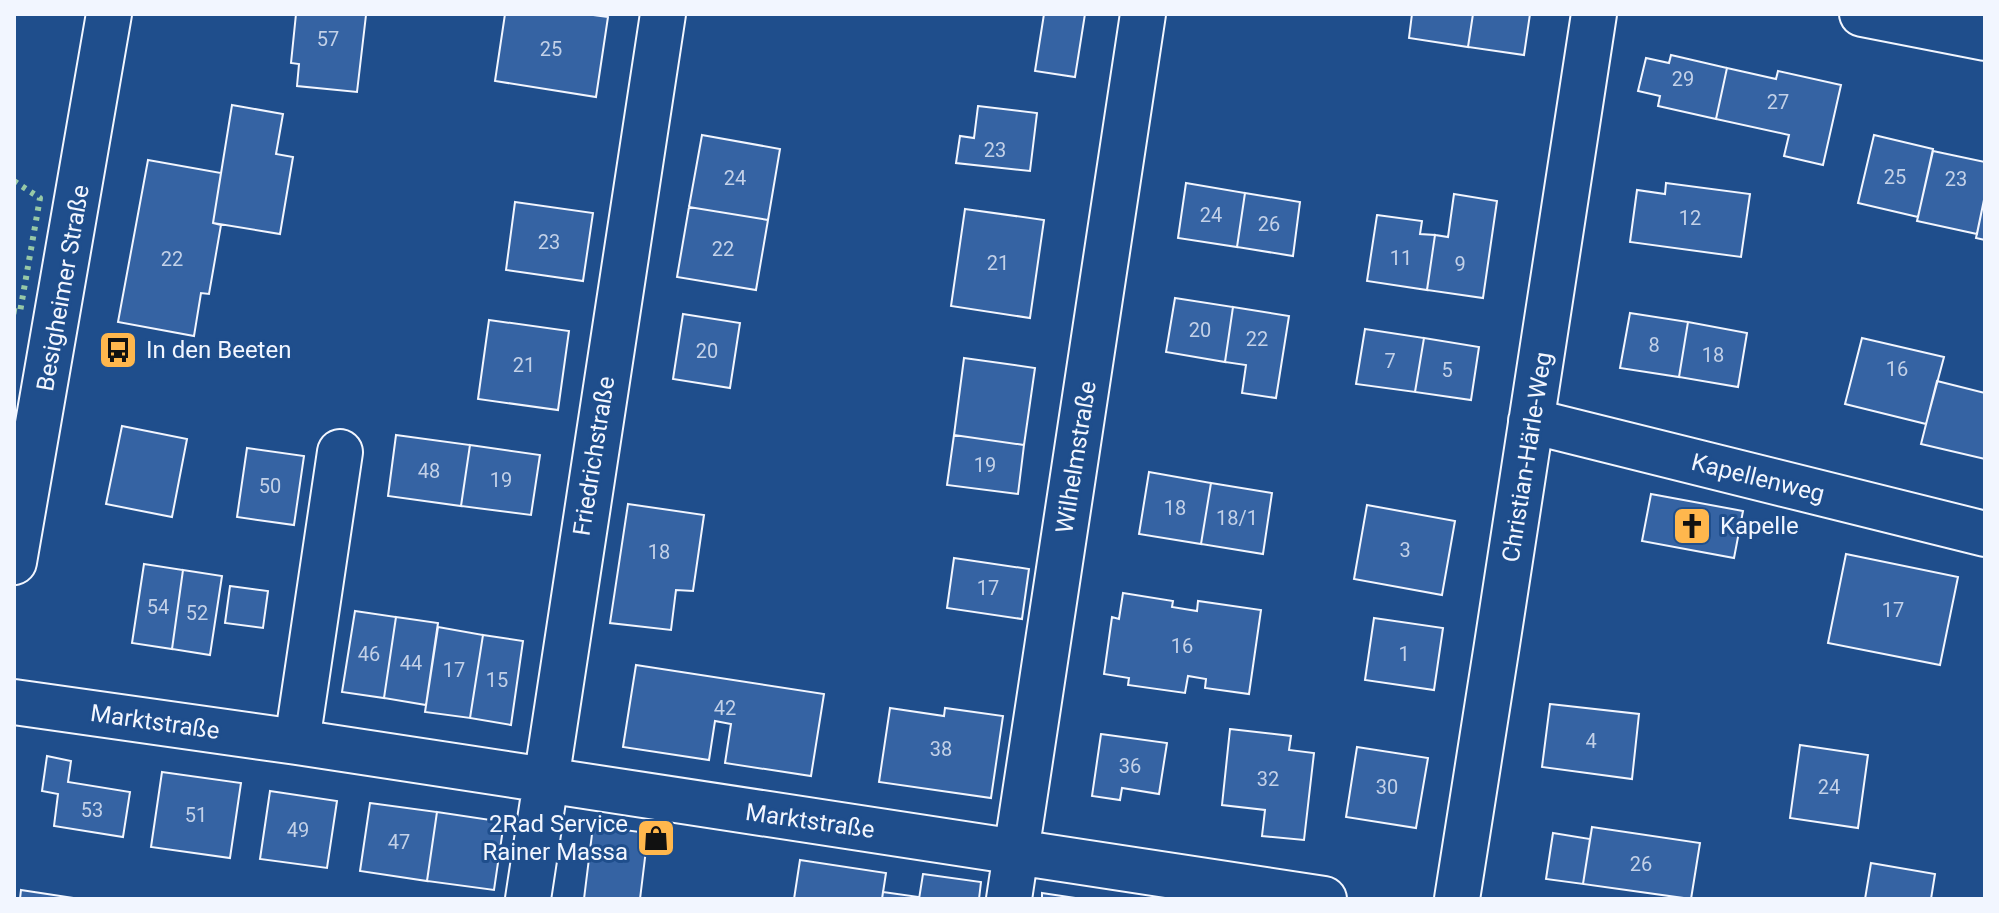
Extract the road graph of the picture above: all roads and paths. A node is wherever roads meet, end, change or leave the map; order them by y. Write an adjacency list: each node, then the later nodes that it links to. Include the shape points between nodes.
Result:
1 (109, 14): 10 (street, Besigheimer Straße)
2 (663, 14): 13 (street, Friedrichstraße)
3 (1143, 14): 14 (street, Wilhelmstraße)
4 (1594, 14): 7 (street, Christian-Härle-Weg)
5 (1862, 14): 6 (street)
6 (1985, 38)
7 (1531, 421): 9 (street, Kapellenweg); 18 (street, Christian-Härle-Weg)
8 (340, 452): 12 (street)
9 (1985, 534)
10 (14, 562)
11 (14, 702): 12 (street, Marktstraße)
12 (297, 742): 13 (street, Marktstraße)
13 (544, 782): 14 (street, Marktstraße); 15 (street, Friedrichstraße)
14 (1016, 851): 16 (street, Wilhelmstraße); 17 (street, Marktstraße)
15 (528, 899)
16 (1009, 899)
17 (1324, 899)
18 (1457, 899)

